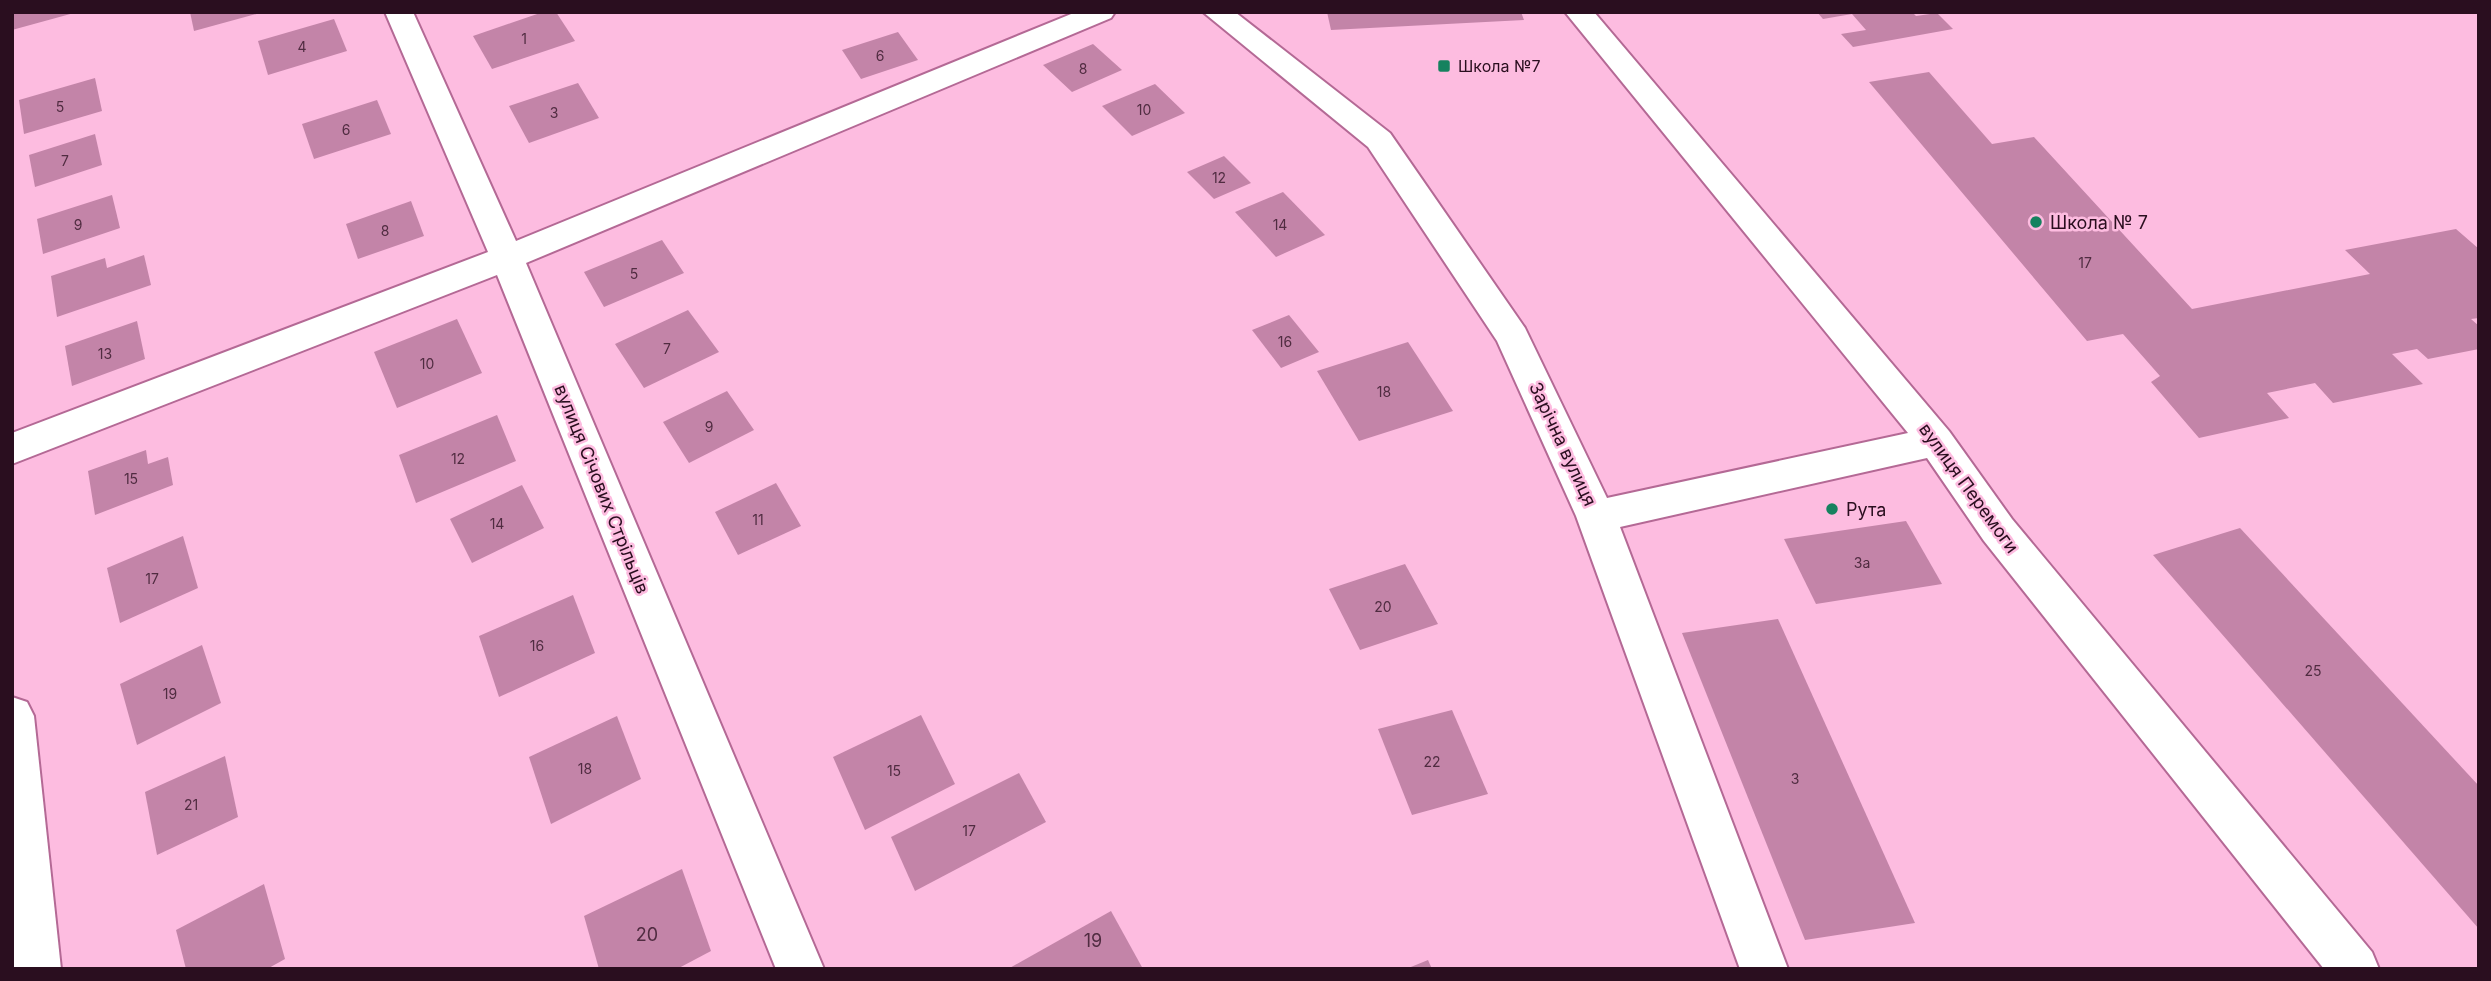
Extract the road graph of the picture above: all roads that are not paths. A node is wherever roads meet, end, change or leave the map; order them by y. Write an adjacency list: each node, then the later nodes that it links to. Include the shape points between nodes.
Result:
1 (399, 12): 5 (street, вулиця Січових Стрільців)
2 (1101, 12): 5 (street)
3 (1217, 12): 8 (street, Зарічна вулиця, via 1379,141 1513,337)
4 (1579, 12): 6 (street, вулиця Перемоги)
5 (507, 258): 7 (street); 11 (street, вулиця Січових Стрільців)
6 (1936, 441): 8 (street); 13 (street, вулиця Перемоги, via 1998,530)
7 (12, 449)
8 (1596, 516): 12 (street, Зарічна вулиця)
9 (12, 716): 10 (street)
10 (37, 969)
11 (800, 969)
12 (1764, 969)
13 (2354, 969)

